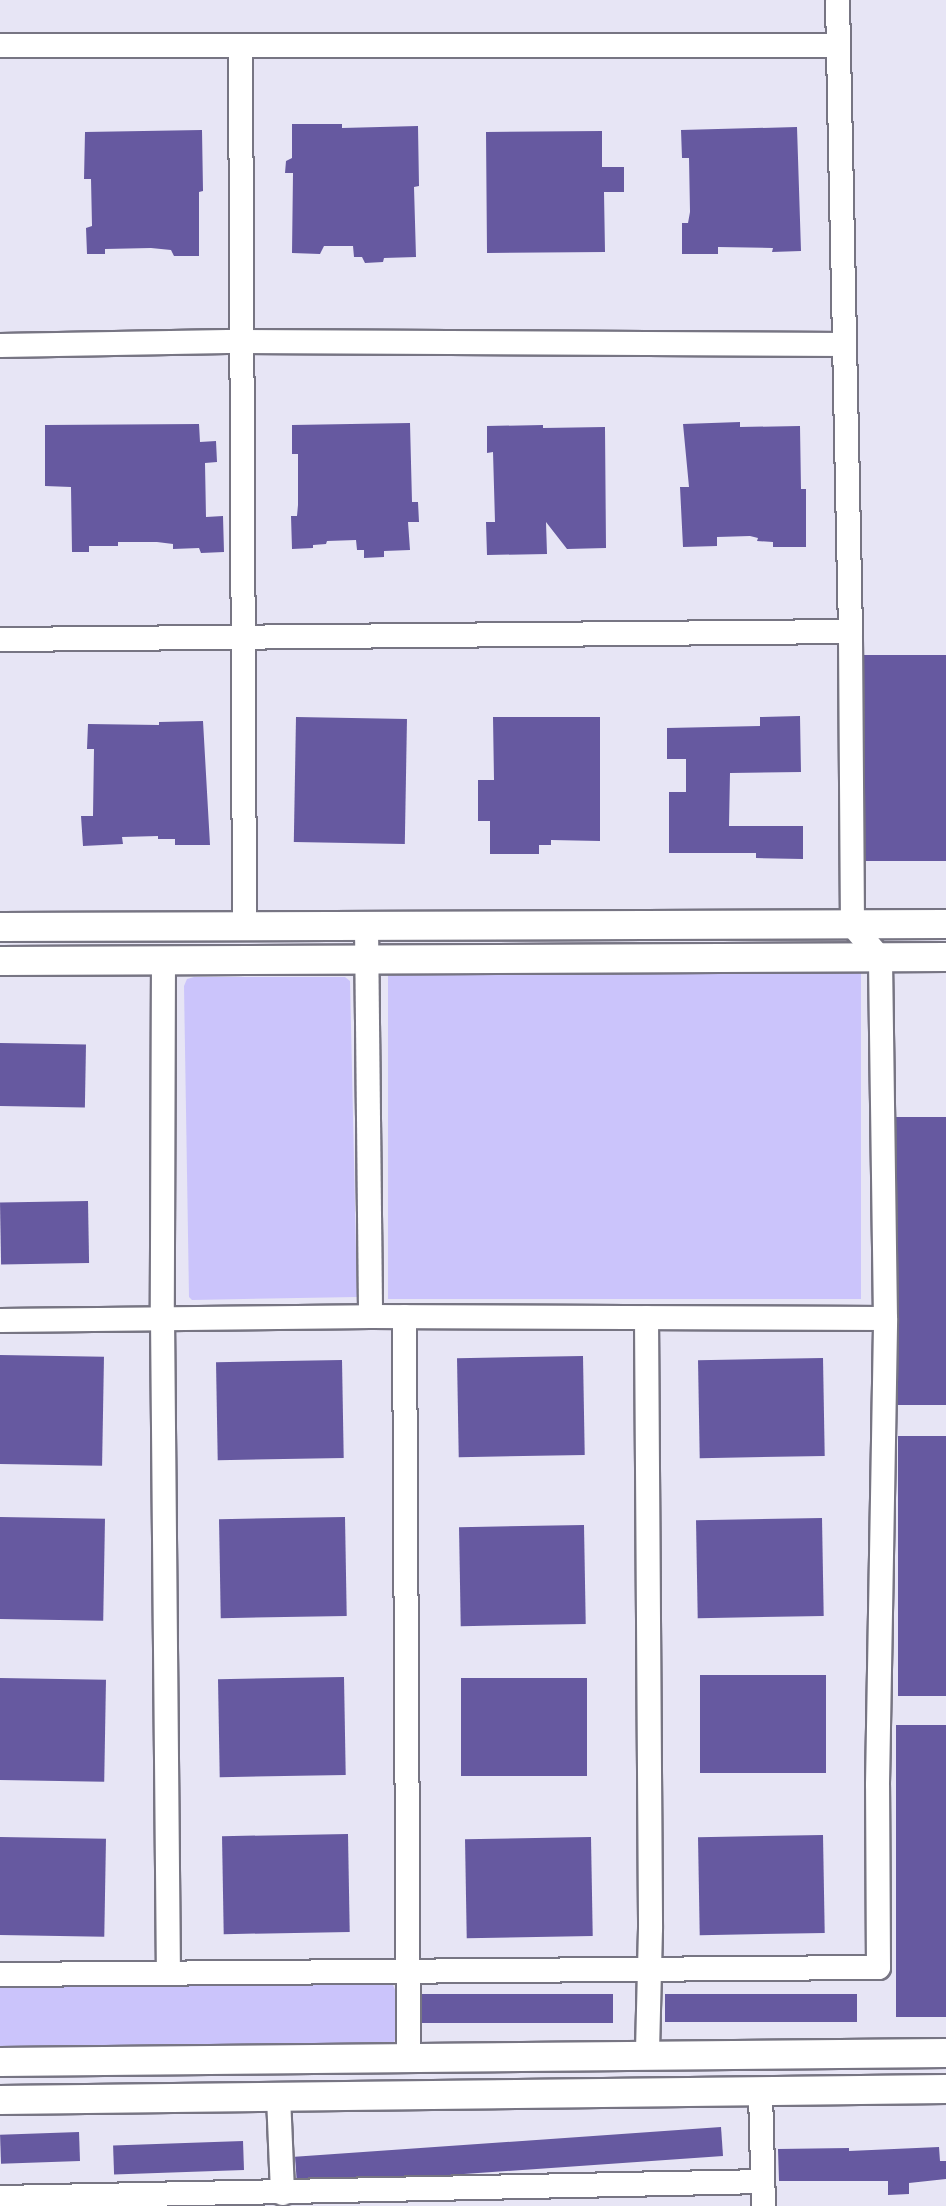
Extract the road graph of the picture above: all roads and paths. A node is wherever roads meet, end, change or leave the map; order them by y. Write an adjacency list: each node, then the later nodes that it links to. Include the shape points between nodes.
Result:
1 (837, 0): 4 (street)
2 (0, 45): 3 (street)
3 (240, 45): 4 (street); 5 (street)
4 (838, 45): 6 (street)
5 (241, 341): 6 (street); 7 (street); 9 (street)
6 (844, 344): 8 (street)
7 (0, 345)
8 (850, 631): 9 (street); 12 (street)
9 (243, 638): 10 (street); 13 (street)
10 (0, 639)
11 (946, 924): 12 (street)
12 (852, 925): 14 (street); 17 (street)
13 (244, 926): 14 (street); 15 (street)
14 (366, 926): 19 (street)
15 (0, 927)
16 (946, 957): 17 (street)
17 (880, 958): 19 (street); 25 (street)
18 (163, 959): 19 (street); 20 (street); 23 (street)
19 (366, 959): 21 (street)
20 (0, 961)
21 (370, 1316): 22 (street); 23 (street)
22 (404, 1316): 24 (street); 28 (street)
23 (162, 1317): 26 (street); 29 (street)
24 (646, 1317): 25 (street); 27 (street)
25 (885, 1318): 27 (street, via 878,1967)
26 (0, 1320)
27 (648, 1968): 28 (street); 33 (street)
28 (409, 1971): 29 (street); 34 (street)
29 (169, 1972): 30 (street)
30 (0, 1974)
31 (946, 2053): 32 (street)
32 (916, 2054): 33 (street); 37 (street)
33 (647, 2055): 35 (street)
34 (408, 2057): 35 (street); 36 (street)
35 (534, 2058): 40 (street)
36 (0, 2062)
37 (917, 2088): 38 (street); 39 (street)
38 (946, 2089)
39 (760, 2092): 40 (street); 43 (street)
40 (535, 2094): 41 (street)
41 (278, 2096): 42 (street); 44 (street)
42 (0, 2100)
43 (761, 2181): 45 (street); 49 (street)
44 (282, 2193): 47 (street); 48 (street)
45 (574, 2196): 47 (street)
46 (0, 2197): 48 (street)
47 (383, 2198)
48 (192, 2200)
49 (762, 2206)

